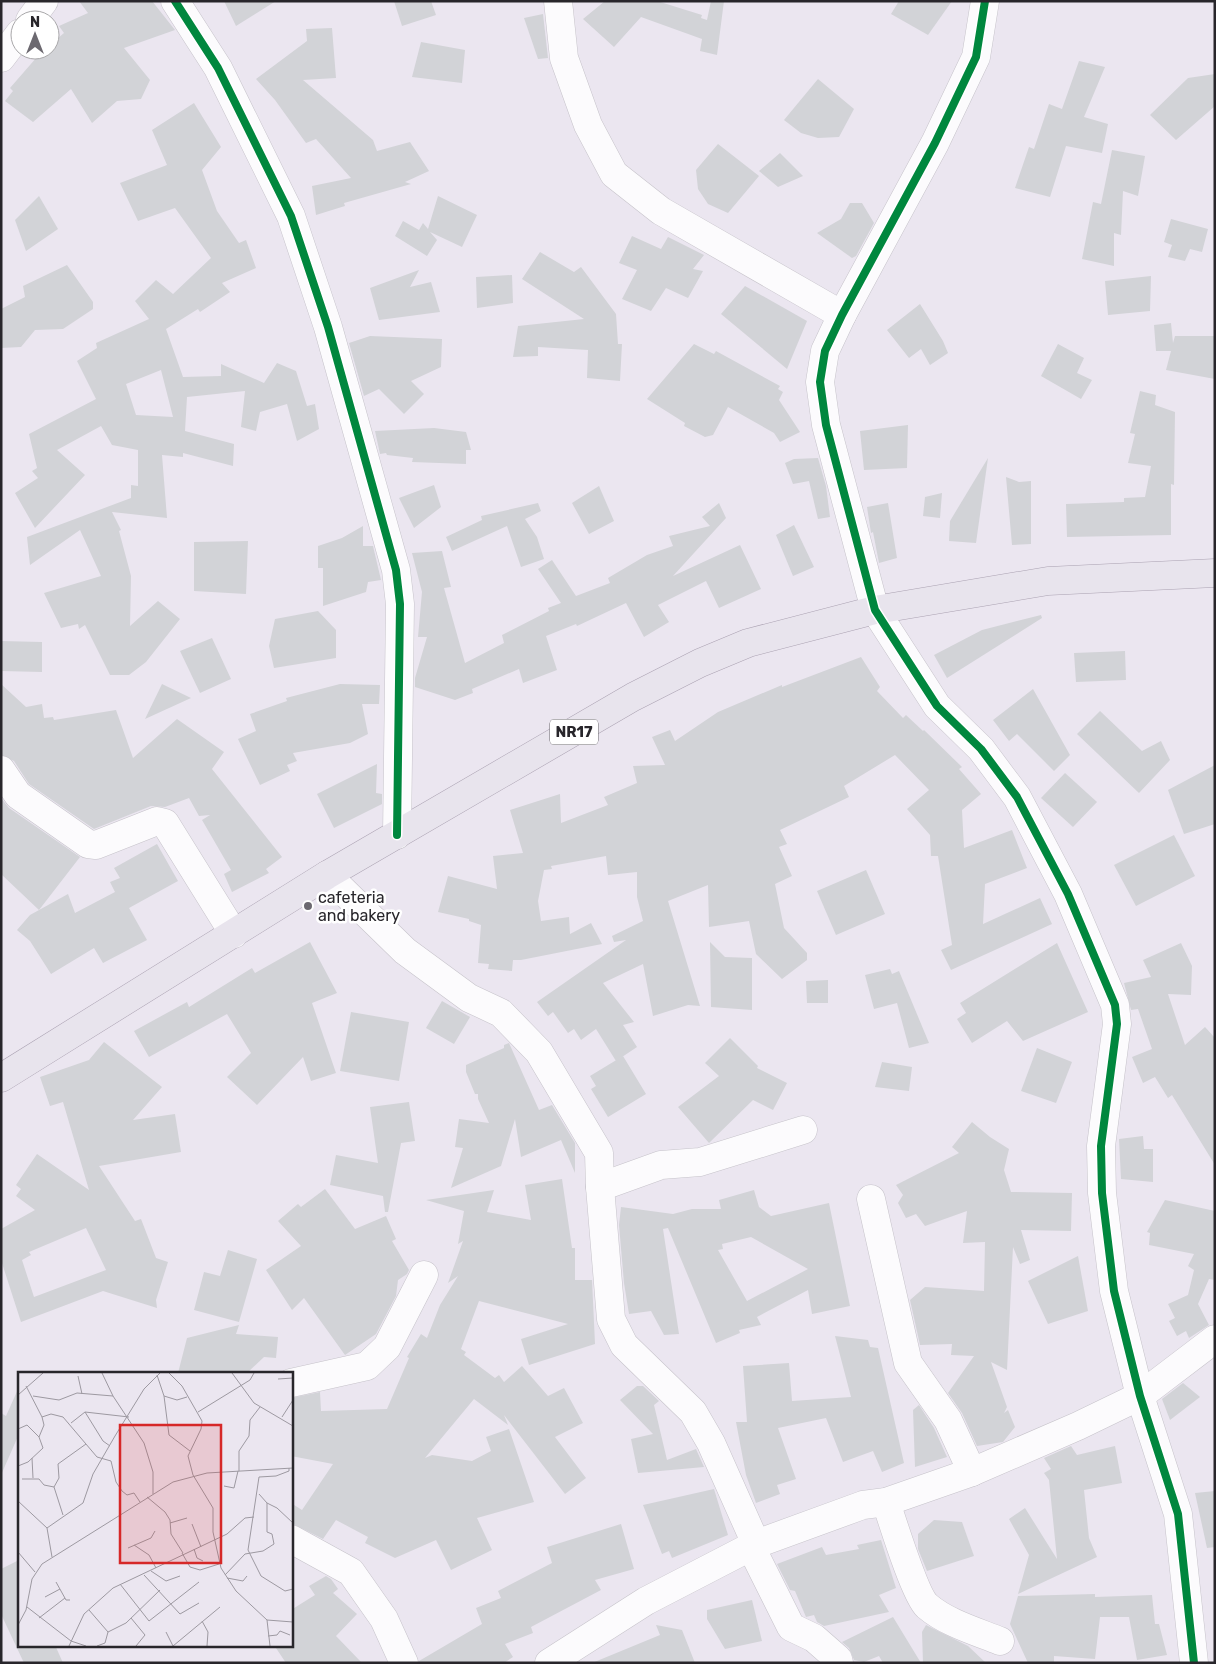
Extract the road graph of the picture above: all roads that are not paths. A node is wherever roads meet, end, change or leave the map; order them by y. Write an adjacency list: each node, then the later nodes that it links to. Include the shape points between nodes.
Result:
1 (175, 1): 10 (street, via 218,68 291,216 328,327 396,570 400,604)
2 (558, 1): 6 (street, via 564,58 588,125 614,174 661,211)
3 (985, 1): 6 (street, via 976,57 935,143)
4 (10, 46): 5 (street)
5 (1, 58)
6 (842, 315): 8 (street, via 825,351 820,382 826,425)
7 (1215, 573): 8 (main road, NR17, via 1048,581)
8 (876, 610): 10 (main road, NR17, via 748,643 700,662 633,697); 20 (street, via 937,706 981,749 1017,796 1068,894 1115,1004 1117,1024 1101,1146 1102,1193 1114,1291)
9 (1, 770): 12 (street, via 18,796 88,844 96,845 157,821 165,823)
10 (397, 835): 11 (main road, NR17)
11 (327, 875): 12 (main road, NR17); 15 (street, via 405,951 469,998 501,1013 539,1052 600,1153)
12 (234, 934): 13 (main road, NR17)
13 (1, 1078)
14 (802, 1130): 15 (street, via 700,1162 661,1165)
15 (600, 1186): 24 (street, via 611,1319 624,1345 693,1412 711,1443)
16 (871, 1199): 21 (street, via 908,1363 948,1420)
17 (424, 1275): 19 (street, via 387,1347 367,1366)
18 (1215, 1339): 20 (street)
19 (292, 1384)
20 (1140, 1396): 21 (street); 29 (street, via 1178,1514)
21 (972, 1472): 22 (street)
22 (886, 1502): 24 (street, via 863,1506); 25 (street, via 925,1604 947,1619)
23 (292, 1540): 26 (street, via 352,1572 384,1619)
24 (753, 1545): 27 (street, via 646,1601); 28 (street, via 791,1627 814,1638 838,1659)
25 (1000, 1641)
26 (404, 1663)
27 (549, 1663)
28 (838, 1663)
29 (1194, 1663)

